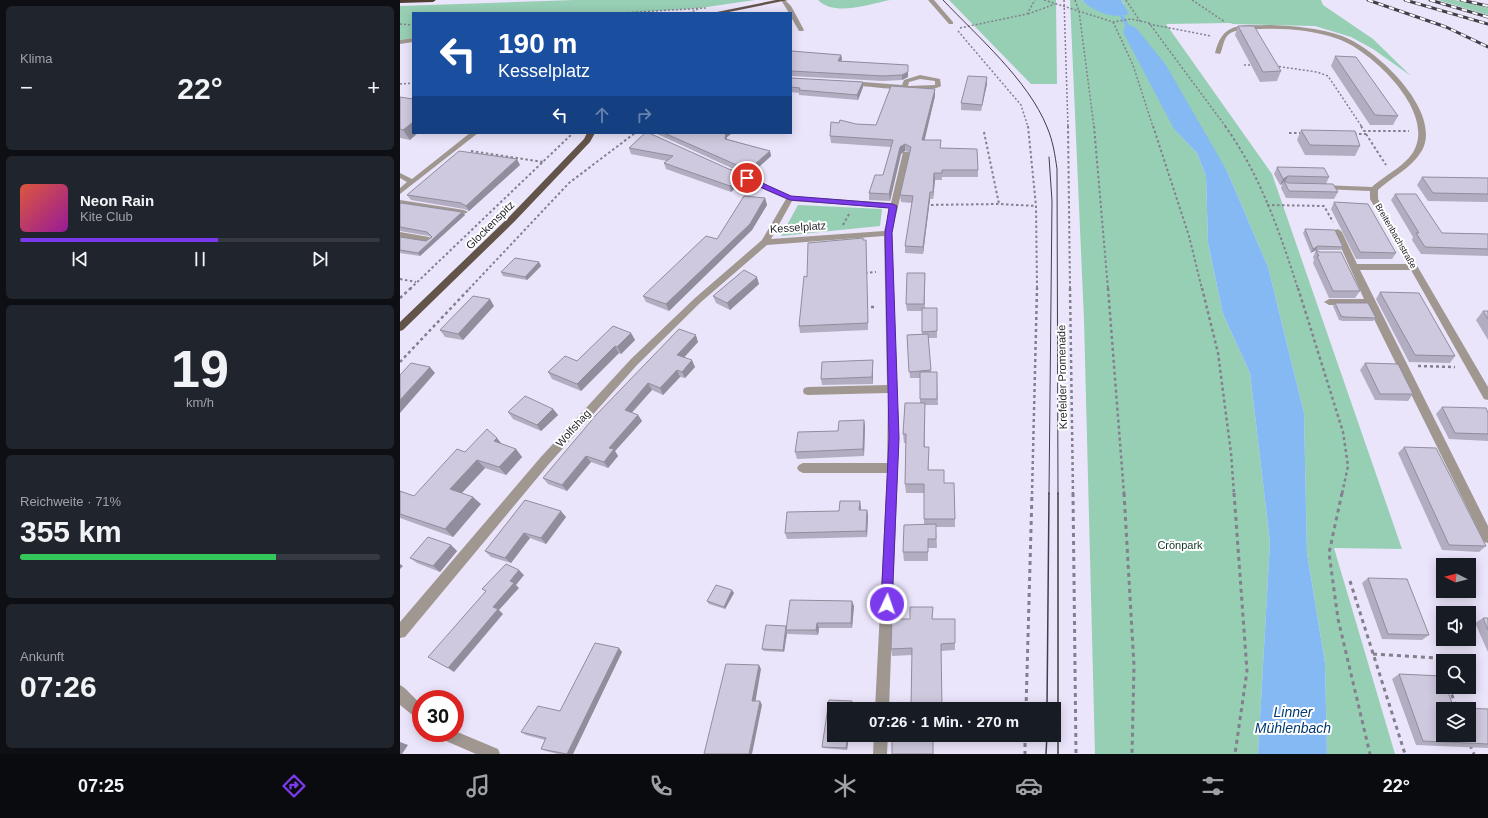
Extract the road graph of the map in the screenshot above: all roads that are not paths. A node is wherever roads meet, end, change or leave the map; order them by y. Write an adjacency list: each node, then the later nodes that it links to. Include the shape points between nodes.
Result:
1 (433, 0): 3 (highway)
2 (784, 0): 5 (main road); 6 (street)
3 (400, 1)
4 (930, 2): 8 (street)
5 (720, 12)
6 (791, 12)
7 (792, 13): 9 (street)
8 (951, 23)
9 (801, 30)
10 (412, 40): 11 (street)
11 (400, 42)
12 (1218, 53): 22 (street, Breitenbachstraße, via 1227,31 1251,28 1327,33 1345,39 1373,57 1409,98 1418,114 1422,131 1420,146 1409,161)
13 (844, 82): 14 (street)
14 (905, 86)
15 (473, 134): 20 (street)
16 (590, 134): 37 (main road, Glockenspitz, via 511,220)
17 (906, 154): 26 (street)
18 (725, 169): 24 (street)
19 (400, 175): 20 (street)
20 (412, 182): 23 (street)
21 (1315, 187): 22 (street)
22 (1374, 189): 34 (street, Breitenbachstraße, via 1374,199)
23 (400, 192)
24 (790, 198): 26 (street); 32 (street, Kesselplatz)
25 (400, 202): 27 (street)
26 (893, 206): 29 (street)
27 (464, 212)
28 (1338, 232): 33 (street, via 1344,255)
29 (888, 233): 32 (street, Kesselplatz); 38 (street)
30 (400, 235): 31 (street)
31 (429, 240)
32 (765, 242): 44 (street, Wolfshag, via 722,278 634,361 555,448)
33 (1354, 267): 34 (street); 36 (street)
34 (1414, 268): 40 (street, Breitenbachstraße)
35 (1329, 302): 36 (street)
36 (1370, 302): 43 (street)
37 (400, 328)
38 (893, 388): 39 (street); 42 (street)
39 (808, 391)
40 (1488, 396)
41 (803, 468): 42 (street)
42 (893, 468): 46 (street)
43 (1488, 538)
44 (400, 632)
45 (400, 692): 47 (street)
46 (882, 702)
47 (412, 706)
48 (464, 742): 50 (street)
49 (881, 742): 51 (street)
50 (493, 754)
51 (880, 754)

